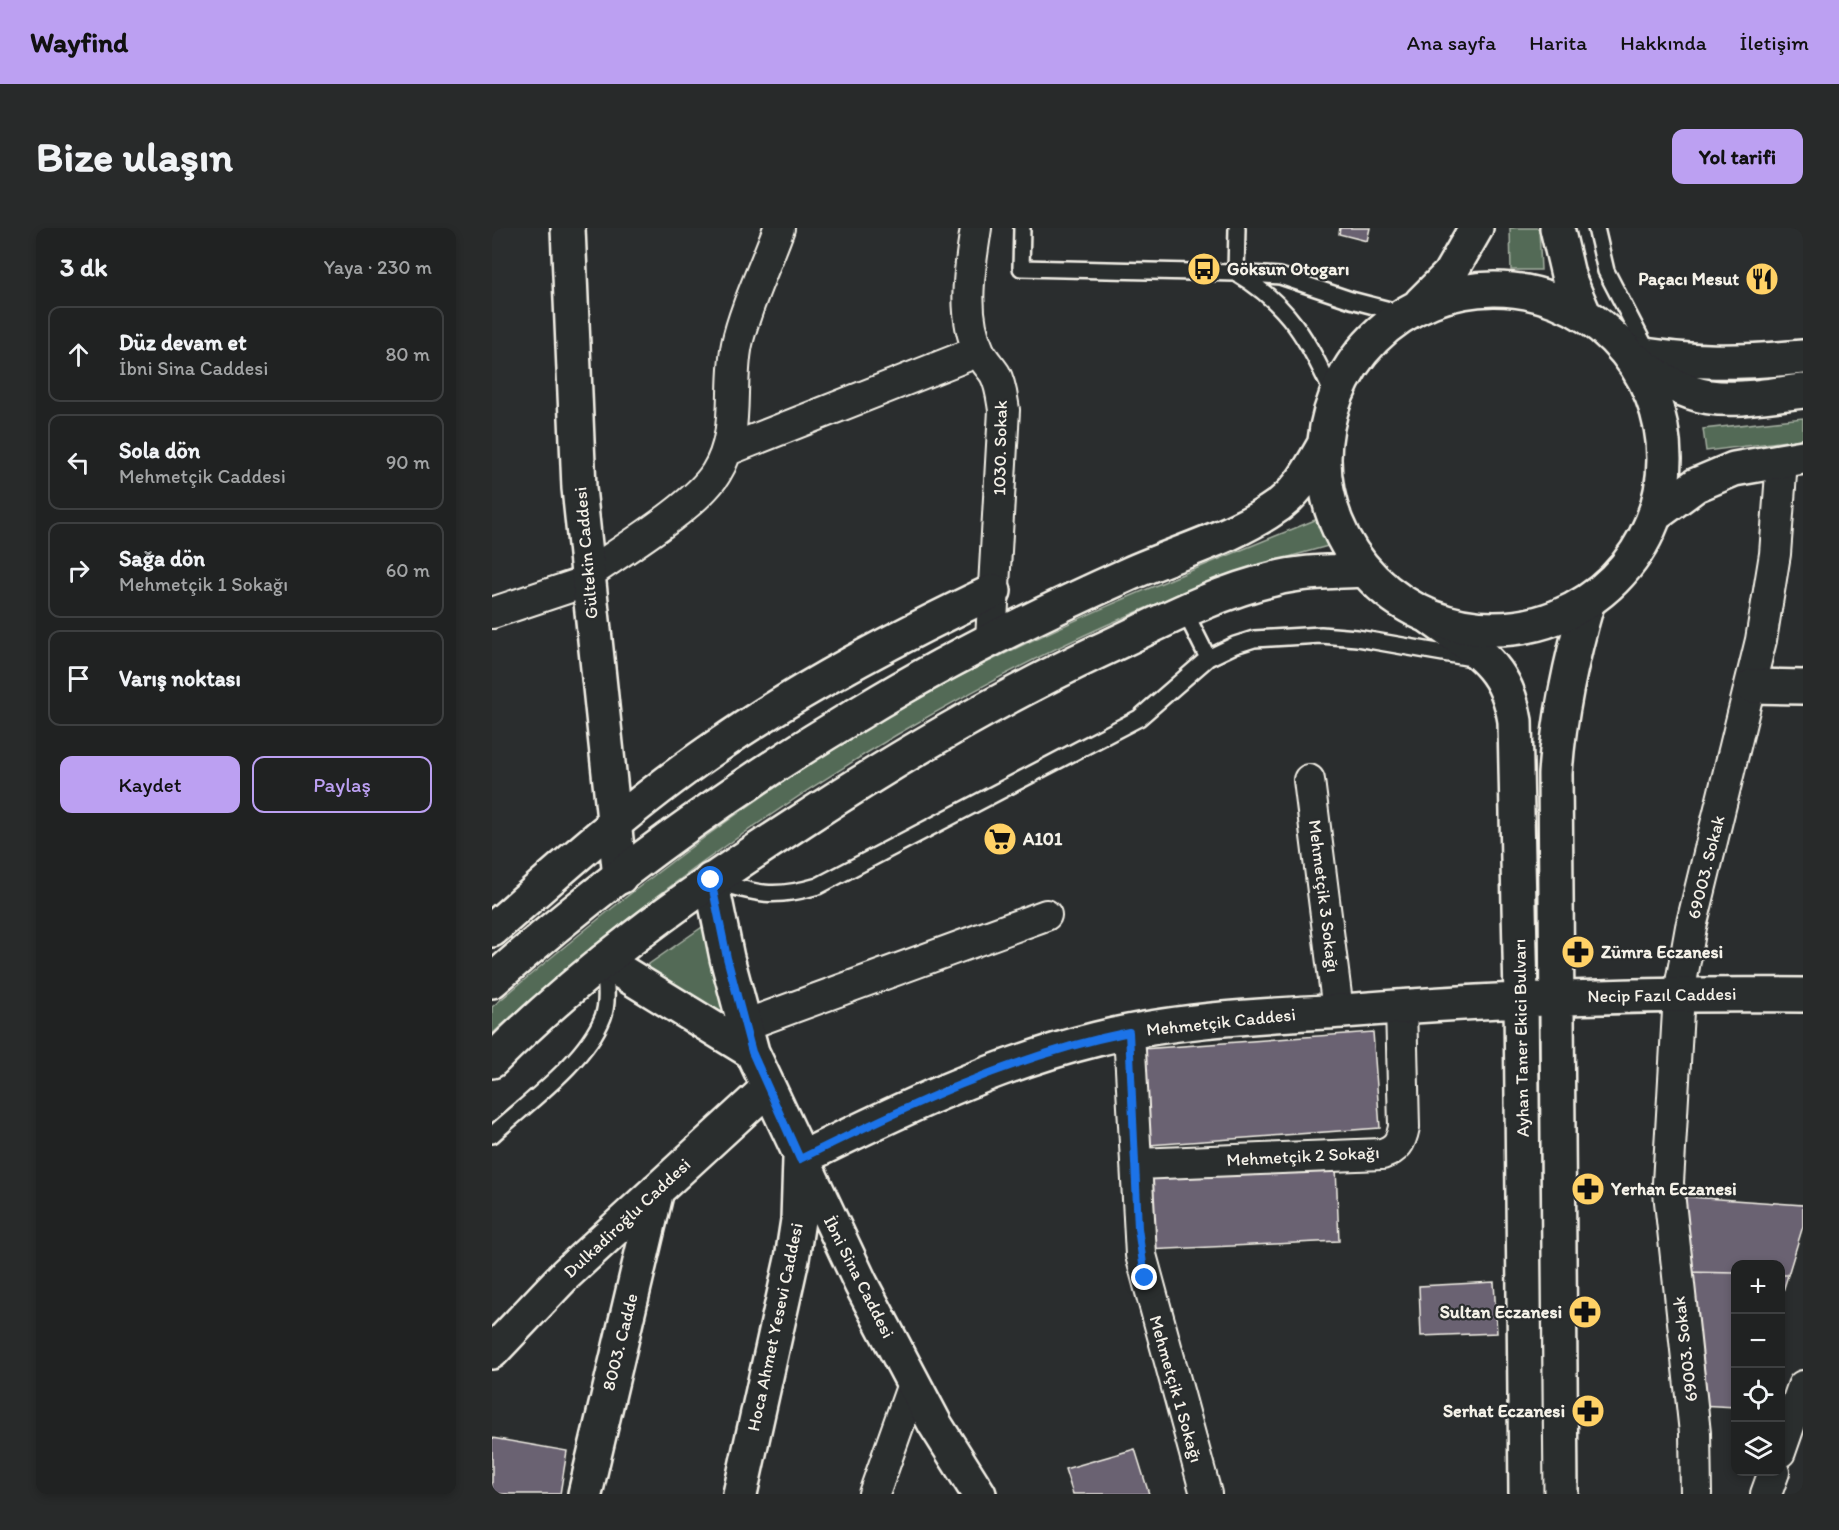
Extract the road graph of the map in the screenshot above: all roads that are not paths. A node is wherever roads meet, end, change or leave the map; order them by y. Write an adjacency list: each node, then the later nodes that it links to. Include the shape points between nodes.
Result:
1 (568, 228): 22 (main road, Gültekin Caddesi, via 579,488)
2 (779, 228): 18 (street, via 737,342)
3 (976, 228): 12 (street, 1030. Sokak, via 968,284 970,316)
4 (1022, 228): 9 (lane, via 1022,268)
5 (1237, 228): 9 (lane)
6 (1476, 228): 10 (main road, via 1449,275)
7 (1557, 228): 11 (main road, via 1569,279)
8 (1596, 228): 13 (lane, via 1606,271)
9 (1236, 273): 10 (lane, via 1281,276 1351,300); 16 (lane, via 1279,303 1303,336)
10 (1411, 310): 11 (main road, via 1463,292 1502,288 1549,297); 16 (main road, via 1363,350)
11 (1584, 314): 13 (main road)
12 (979, 351): 18 (street); 23 (street, 1030. Sokak, via 995,375 1004,410)
13 (1639, 354): 14 (main road, via 1689,362 1739,363); 15 (main road, via 1658,378 1686,393 1743,398); 20 (main road, via 1662,430 1662,487)
14 (1803, 357)
15 (1803, 391)
16 (1335, 398): 17 (main road)
17 (1324, 446): 21 (main road, via 1328,497 1349,548); 28 (main road, via 1301,485 1281,504 1256,519)
18 (728, 450): 22 (street, via 715,475 692,500)
19 (1792, 458): 20 (main road, via 1734,469 1696,485); 31 (street, 69003. Sokak)
20 (1655, 515): 24 (main road, via 1629,563)
21 (1365, 570): 25 (main road, via 1274,579); 27 (main road, via 1406,605)
22 (587, 578): 26 (street); 34 (main road, Gültekin Caddesi)
23 (994, 591): 28 (street, 1030. Sokak); 34 (main road, via 846,665 765,714)
24 (1588, 601): 27 (main road, via 1539,624 1511,629 1457,626); 43 (main road, Ayhan Taner Ekici Bulvarı, via 1558,721)
25 (1185, 612): 29 (lane); 36 (main road, via 1050,675 913,750)
26 (492, 613)
27 (1431, 618): 30 (main road, Ayhan Taner Ekici Bulvarı)
28 (992, 639): 35 (main road, via 803,748 694,820)
29 (1208, 658): 30 (lane, via 1254,639 1321,635); 36 (lane, via 1139,718 818,886 787,895 766,894)
30 (1488, 661): 44 (main road, Ayhan Taner Ekici Bulvarı, via 1511,695 1515,721)
31 (1752, 686): 32 (main road); 41 (street, 69003. Sokak, via 1704,873)
32 (1803, 687)
33 (1309, 780): 46 (street, Mehmetçik 3 Sokağı)
34 (614, 824): 35 (main road, Gültekin Caddesi); 38 (main road)
35 (620, 877): 40 (main road)
36 (711, 880): 39 (main road); 48 (main road, İbni Sina Caddesi)
37 (1046, 915): 48 (street)
38 (492, 930)
39 (604, 961): 48 (main road); 49 (main road); 51 (lane, via 604,1015 591,1040)
40 (498, 969)
41 (1679, 994): 42 (main road, Necip Fazıl Caddesi); 43 (main road, Necip Fazıl Caddesi); 67 (street, 69003. Sokak, via 1668,1183 1695,1432)
42 (1803, 995)
43 (1556, 997): 44 (main road, Necip Fazıl Caddesi); 66 (main road, Ayhan Taner Ekici Bulvarı)
44 (1521, 998): 45 (main road, Mehmetçik Caddesi); 65 (main road, Ayhan Taner Ekici Bulvarı)
45 (1401, 1006): 46 (main road, Mehmetçik Caddesi); 53 (street, Mehmetçik 2 Sokağı, via 1404,1127 1402,1140 1395,1149 1382,1154)
46 (1338, 1011): 47 (main road, Mehmetçik Caddesi)
47 (1129, 1032): 52 (main road, Mehmetçik Caddesi, via 984,1074 909,1105); 53 (street, Mehmetçik 1 Sokağı)
48 (748, 1038): 50 (main road, İbni Sina Caddesi)
49 (492, 1061)
50 (768, 1088): 52 (main road, İbni Sina Caddesi); 54 (main road, Dulkadiroğlu Caddesi)
51 (492, 1135)
52 (800, 1159): 56 (main road, İbni Sina Caddesi); 61 (main road, Hoca Ahmet Yesevi Caddesi, via 792,1259)
53 (1137, 1164): 64 (street, Mehmetçik 1 Sokağı, via 1138,1228 1145,1278)
54 (657, 1190): 55 (main road, Dulkadiroğlu Caddesi, via 565,1275); 60 (main road, 8003. Cadde)
55 (492, 1352)
56 (913, 1384): 62 (street); 63 (main road, İbni Sina Caddesi)
57 (1803, 1386): 58 (street)
58 (1785, 1438)
59 (1773, 1476): 68 (street)
60 (585, 1494)
61 (740, 1494)
62 (874, 1494)
63 (979, 1494)
64 (1206, 1494)
65 (1526, 1494)
66 (1561, 1494)
67 (1696, 1494)
68 (1766, 1494)

